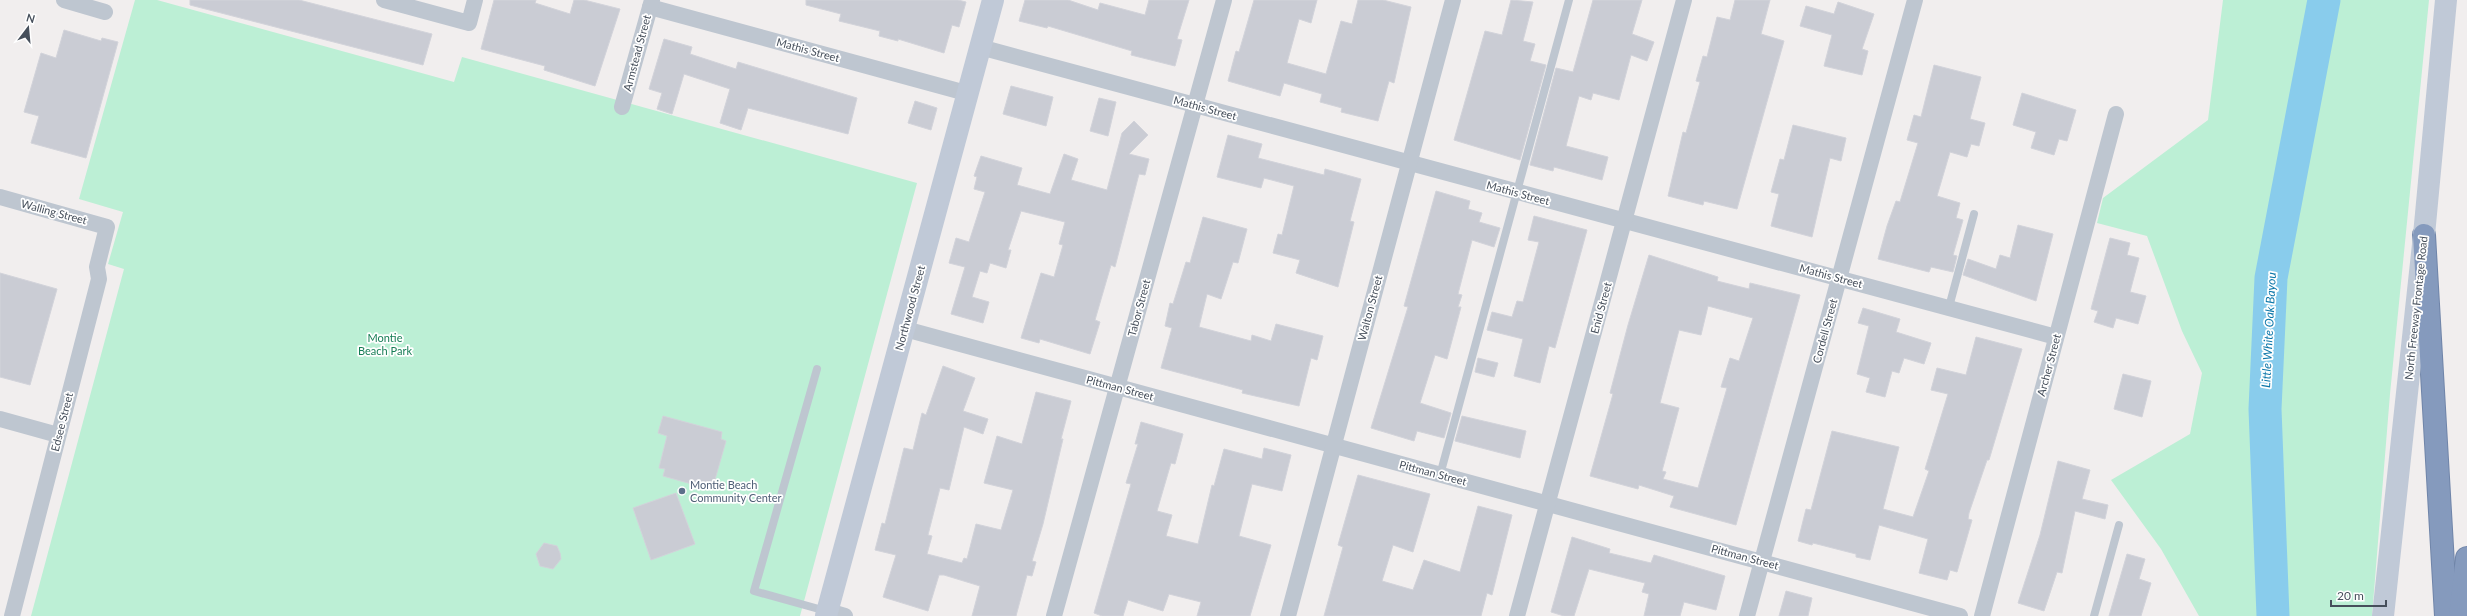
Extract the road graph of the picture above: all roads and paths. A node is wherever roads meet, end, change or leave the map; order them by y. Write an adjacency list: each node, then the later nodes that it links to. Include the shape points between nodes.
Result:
1 (64, 0): 12 (street)
2 (384, 0): 3 (street, via 469,22)
3 (475, 0)
4 (993, 0): 13 (street, Northwood Street)
5 (1224, 0): 15 (street, Tabor Street)
6 (1453, 0): 18 (street, Walton Street)
7 (1569, 0): 19 (lane)
8 (1684, 0): 22 (street, Enid Street)
9 (1915, 0): 25 (street, Cordell Street)
10 (2446, 0): 24 (street, North Freeway Frontage Road)
11 (651, 4): 14 (street, Mathis Street); 16 (street, Armstead Street)
12 (105, 12)
13 (980, 47): 14 (street, Northwood Street); 15 (street, Mathis Street)
14 (966, 93): 27 (street, Northwood Street)
15 (1193, 105): 18 (street, Mathis Street); 30 (street, Tabor Street)
16 (622, 107)
17 (2116, 114): 28 (street, Archer Street)
18 (1409, 163): 19 (street, Mathis Street); 33 (street, Walton Street)
19 (1516, 192): 22 (street, Mathis Street); 34 (lane)
20 (0, 197): 23 (street, Walling Street)
21 (1974, 214): 26 (lane)
22 (1624, 222): 25 (street, Mathis Street); 35 (street, Enid Street)
23 (107, 227): 32 (street, Edsee Street, via 97,267 99,279)
24 (2424, 235): 48 (street, North Freeway Frontage Road); 49 (highway)
25 (1840, 278): 26 (street, Mathis Street); 38 (street, Cordell Street)
26 (1949, 307): 28 (street, Mathis Street)
27 (905, 329): 30 (street, Pittman Street); 39 (street, Northwood Street)
28 (2056, 336): 46 (street, Archer Street)
29 (817, 369): 39 (lane, via 754,592)
30 (1118, 387): 33 (street, Pittman Street); 41 (street, Tabor Street)
31 (0, 419): 32 (street)
32 (58, 435): 40 (street, Edsee Street)
33 (1332, 446): 34 (street, Pittman Street); 42 (street, Walton Street)
34 (1440, 475): 35 (street, Pittman Street)
35 (1548, 504): 38 (street, Pittman Street); 43 (street, Enid Street)
36 (2119, 525): 47 (lane)
37 (2467, 558): 50 (highway)
38 (1762, 562): 44 (street, Cordell Street); 45 (street, Pittman Street)
39 (833, 614)
40 (12, 616)
41 (1054, 616)
42 (1288, 616)
43 (1517, 616)
44 (1747, 616)
45 (1960, 616)
46 (1982, 616)
47 (2094, 616)
48 (2383, 616)
49 (2446, 616)
50 (2460, 616)

